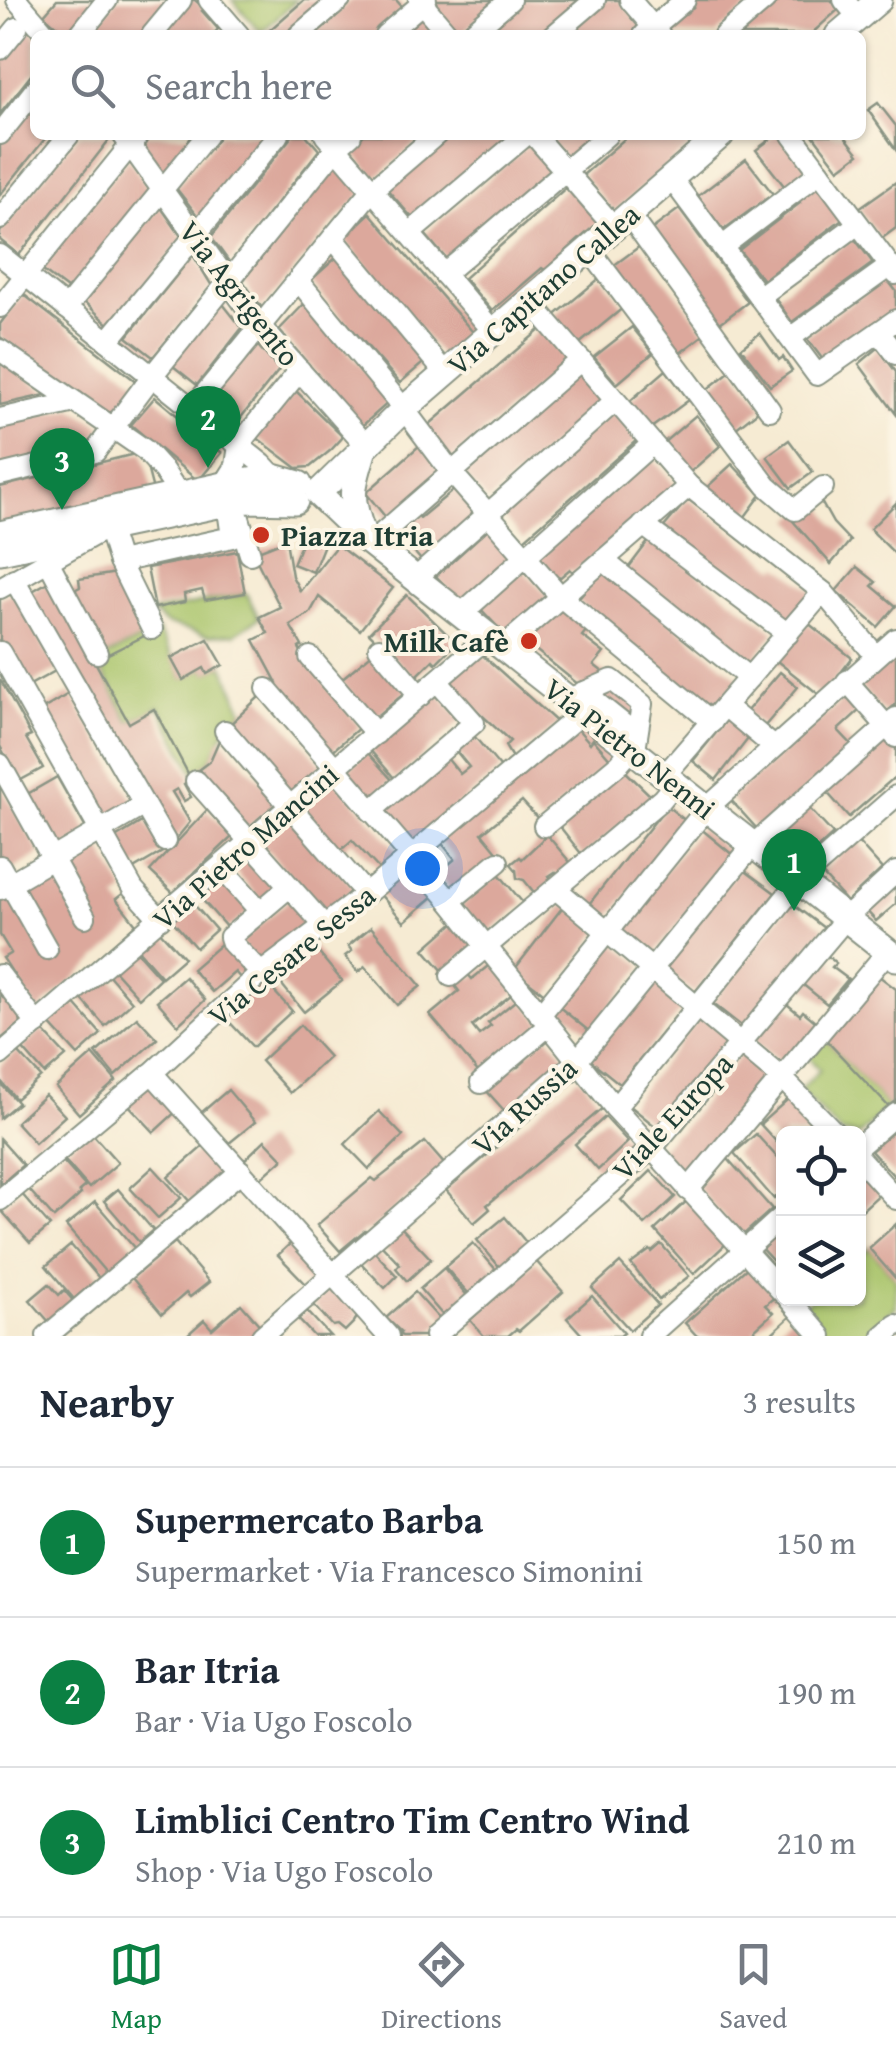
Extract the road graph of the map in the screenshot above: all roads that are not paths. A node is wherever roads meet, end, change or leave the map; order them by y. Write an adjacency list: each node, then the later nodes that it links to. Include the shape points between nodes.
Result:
1 (107, 0): 14 (street)
2 (181, 0): 15 (street)
3 (209, 0): 16 (street)
4 (340, 0): 17 (street)
5 (510, 0): 20 (street)
6 (595, 0): 21 (street)
7 (630, 0): 22 (street)
8 (686, 0): 23 (street)
9 (764, 0): 24 (street)
10 (879, 0): 12 (main road)
11 (422, 1): 18 (street); 19 (street)
12 (851, 8)
13 (27, 11): 25 (street)
14 (83, 30)
15 (156, 30)
16 (228, 30)
17 (305, 30)
18 (390, 30)
19 (444, 30)
20 (475, 30)
21 (560, 30)
22 (651, 30)
23 (654, 30)
24 (730, 30)
25 (0, 49)
26 (30, 96): 27 (street)
27 (0, 134)
28 (66, 140): 46 (street)
29 (129, 140): 57 (street)
30 (132, 140): 45 (street, Via Agrigento)
31 (203, 140): 45 (street)
32 (274, 140): 50 (street)
33 (336, 140): 59 (street)
34 (338, 140): 44 (street)
35 (430, 140): 44 (street)
36 (520, 140): 49 (street)
37 (538, 140): 41 (street)
38 (601, 140): 41 (street)
39 (715, 140): 43 (main road, Via Capitano Callea)
40 (796, 140): 42 (street)
41 (565, 171): 47 (street); 56 (street)
42 (820, 172): 48 (street); 52 (street)
43 (671, 178): 47 (main road, Via Capitano Callea); 52 (street)
44 (372, 190): 49 (street); 51 (street)
45 (162, 191): 50 (street, Via Agrigento); 63 (street)
46 (0, 219)
47 (622, 221): 53 (main road, Via Capitano Callea); 79 (street)
48 (858, 224): 55 (street); 60 (street)
49 (410, 233): 56 (street)
50 (195, 236): 59 (street, Via Agrigento); 68 (street)
51 (333, 238): 58 (street); 73 (street)
52 (722, 247): 60 (street)
53 (590, 250): 61 (main road, Via Capitano Callea); 88 (street, via 766,486 794,510)
54 (0, 255): 57 (street)
55 (893, 270): 67 (street)
56 (444, 274): 66 (street)
57 (24, 275): 62 (street); 63 (street)
58 (298, 280): 64 (street); 78 (street)
59 (228, 282): 64 (street, Via Agrigento); 74 (street)
60 (760, 298): 67 (street)
61 (529, 300): 66 (main road, Via Capitano Callea); 71 (street)
62 (0, 306)
63 (66, 308): 68 (street)
64 (260, 326): 72 (street, Via Agrigento); 77 (street)
65 (888, 326): 67 (street, via 817,375); 70 (street)
66 (493, 331): 73 (main road, Via Capitano Callea)
67 (790, 338)
68 (108, 342): 74 (street)
69 (0, 350): 76 (street)
70 (896, 354)
71 (581, 360): 75 (street); 85 (street)
72 (300, 370): 82 (street, Via Agrigento); 84 (street)
73 (445, 373): 78 (main road, Via Capitano Callea)
74 (152, 376): 77 (street); 81 (street)
75 (616, 401): 83 (street); 92 (street)
76 (75, 402): 80 (street); 81 (street)
77 (192, 408): 84 (street)
78 (404, 408): 82 (main road, Via Capitano Callea); 85 (street)
79 (770, 410)
80 (0, 419)
81 (112, 428): 86 (street, via 95,452); 90 (street, via 145,450)
82 (366, 444): 89 (main road, Via Capitano Callea); 96 (main road, via 352,490)
83 (652, 444): 87 (street); 99 (street)
84 (238, 445): 89 (street); 91 (street)
85 (452, 472): 92 (street); 96 (street)
86 (0, 475)
87 (688, 486): 93 (street, Via Pietro Mancini); 105 (street)
88 (822, 488)
89 (302, 492): 91 (main road); 96 (main road, Via Pietro Nenni, via 335,525)
90 (179, 494): 91 (main road); 95 (main road)
91 (228, 496): 94 (main road); 98 (street); 102 (street, via 232,537)
92 (488, 515): 99 (street); 103 (street)
93 (643, 525): 100 (street, Via Pietro Mancini); 109 (street)
94 (108, 528): 97 (main road); 101 (street); 102 (street)
95 (0, 534)
96 (368, 540): 103 (main road, Via Pietro Nenni)
97 (0, 551)
98 (250, 554)
99 (524, 558): 106 (street); 107 (street)
100 (603, 560): 106 (street, Via Pietro Mancini); 117 (street)
101 (48, 561): 104 (street); 114 (street)
102 (119, 562): 108 (street)
103 (416, 578): 107 (main road, Via Pietro Nenni)
104 (7, 584): 134 (street)
105 (823, 592): 109 (street); 115 (street)
106 (561, 597): 111 (street, Via Pietro Mancini); 123 (street)
107 (461, 614): 111 (main road, Via Pietro Nenni)
108 (152, 629)
109 (788, 634): 117 (street)
110 (896, 639): 115 (street)
111 (496, 642): 118 (street, Via Pietro Mancini); 122 (main road, Via Pietro Nenni)
112 (379, 648): 121 (street)
113 (0, 652): 139 (street)
114 (97, 654)
115 (876, 656): 119 (street)
116 (310, 657): 126 (street)
117 (750, 678): 123 (street)
118 (437, 682): 121 (street, Via Pietro Mancini); 137 (street, via 474,723)
119 (847, 682): 124 (street); 128 (street)
120 (267, 689): 130 (street)
121 (420, 696): 126 (street, Via Pietro Mancini)
122 (583, 697): 127 (main road, Via Pietro Nenni); 127 (street, via 612,680 642,704); 143 (street, Via Cesare Sessa)
123 (718, 714): 128 (street); 131 (street)
124 (893, 727): 142 (street, Via Russia)
125 (225, 731): 135 (street)
126 (376, 734): 130 (street, Via Pietro Mancini)
127 (636, 735): 131 (main road, Via Pietro Nenni); 138 (street, via 618,764)
128 (774, 747): 136 (street)
129 (0, 764): 144 (street)
130 (335, 769): 135 (street, Via Pietro Mancini); 137 (street)
131 (670, 779): 136 (main road, Via Pietro Nenni); 151 (street, via 662,799)
132 (196, 781): 141 (street)
133 (896, 796): 149 (street)
134 (144, 805): 139 (street); 140 (street)
135 (291, 807): 141 (street, Via Pietro Mancini); 152 (street)
136 (707, 808): 142 (main road, Via Pietro Nenni); 159 (street)
137 (372, 812): 143 (street)
138 (544, 826)
139 (100, 831): 144 (street); 157 (street, via 133,889)
140 (165, 841)
141 (249, 842): 146 (street, Via Pietro Mancini); 150 (street)
142 (753, 845): 149 (main road, Via Pietro Nenni); 163 (street, Via Russia)
143 (411, 856): 152 (street, Via Cesare Sessa); 153 (street)
144 (52, 858): 148 (street); 155 (street)
145 (498, 862): 153 (street)
146 (221, 866): 154 (street); 157 (street, Via Pietro Mancini)
147 (896, 872): 156 (street, Viale Europa)
148 (3, 879): 160 (street)
149 (799, 881): 156 (main road, Via Pietro Nenni); 167 (street)
150 (288, 887): 154 (street); 158 (street)
151 (556, 889): 159 (street); 161 (street)
152 (366, 894): 158 (street, Via Cesare Sessa)
153 (450, 902): 161 (street)
154 (260, 912): 164 (street, via 230,940)
155 (84, 916)
156 (846, 918): 162 (main road, Via Pietro Nenni); 170 (street, Viale Europa)
157 (160, 919): 169 (street, Via Pietro Mancini)
158 (323, 924): 164 (street, Via Cesare Sessa)
159 (608, 931): 163 (street); 168 (street)
160 (47, 948)
161 (487, 948): 166 (street); 168 (street)
162 (892, 954): 174 (street)
163 (652, 968): 167 (street); 172 (street, Via Russia)
164 (261, 973): 173 (street, Via Cesare Sessa)
165 (0, 976): 169 (street)
166 (451, 976)
167 (698, 1007): 170 (street); 176 (street)
168 (544, 1021): 172 (street); 175 (street)
169 (37, 1024): 171 (street, Via Pietro Mancini)
170 (740, 1043): 174 (street); 180 (street, Viale Europa)
171 (0, 1056)
172 (576, 1061): 176 (street); 188 (street, Via Russia)
173 (152, 1073): 182 (street); 185 (street, Via Cesare Sessa)
174 (782, 1078): 178 (street); 183 (street)
175 (481, 1082)
176 (615, 1108): 180 (street)
177 (896, 1114): 179 (street)
178 (828, 1126)
179 (866, 1141)
180 (651, 1149): 183 (street); 195 (street, Viale Europa)
181 (866, 1166): 184 (street)
182 (241, 1171): 188 (street); 192 (street)
183 (688, 1190): 187 (street)
184 (896, 1199)
185 (0, 1200)
186 (783, 1216): 187 (street)
187 (744, 1250): 189 (street); 196 (street)
188 (333, 1274): 193 (street, Via Russia); 194 (street)
189 (776, 1285)
190 (795, 1306): 197 (street)
191 (896, 1324): 198 (street)
192 (47, 1336)
193 (262, 1336)
194 (388, 1336)
195 (435, 1336)
196 (648, 1336)
197 (822, 1336)
198 (883, 1336)

